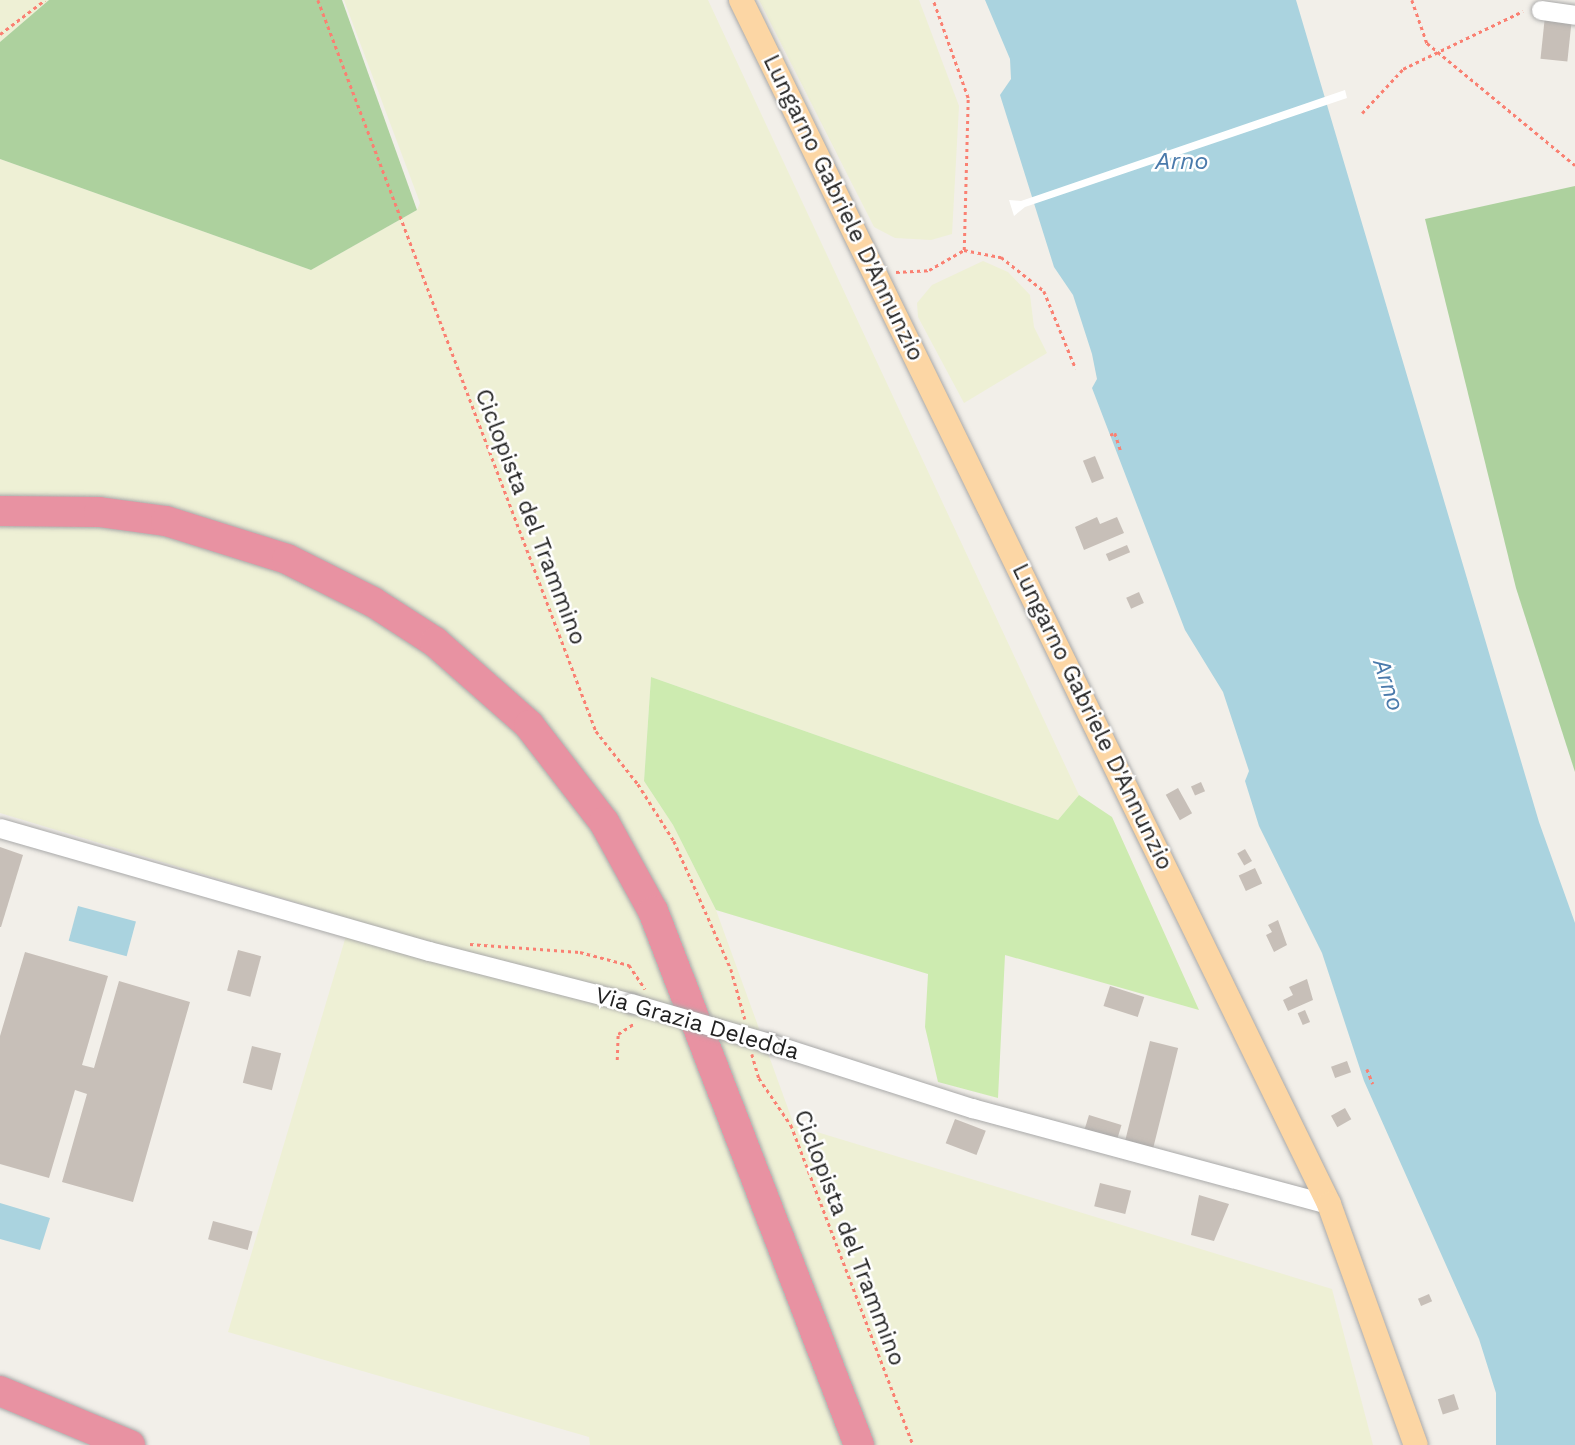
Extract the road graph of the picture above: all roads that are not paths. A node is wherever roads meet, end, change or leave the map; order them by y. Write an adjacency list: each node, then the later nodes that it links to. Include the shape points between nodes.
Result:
1 (741, 0): 6 (main road, Lungarno Gabriele D'Annunzio)
2 (1541, 10): 3 (street)
3 (1575, 15)
4 (0, 511): 12 (highway, via 99,512 166,521 233,538 288,559 373,601 436,642 529,725 604,821 653,911)
5 (0, 828): 6 (street, Via Grazia Deledda, bridge, via 429,951 631,1003 972,1108)
6 (1329, 1204): 13 (main road, Lungarno Gabriele D'Annunzio)
7 (0, 1377): 10 (highway)
8 (0, 1391): 10 (highway)
9 (0, 1414): 10 (highway)
10 (73, 1433): 11 (highway)
11 (130, 1445)
12 (859, 1445)
13 (1416, 1445)

